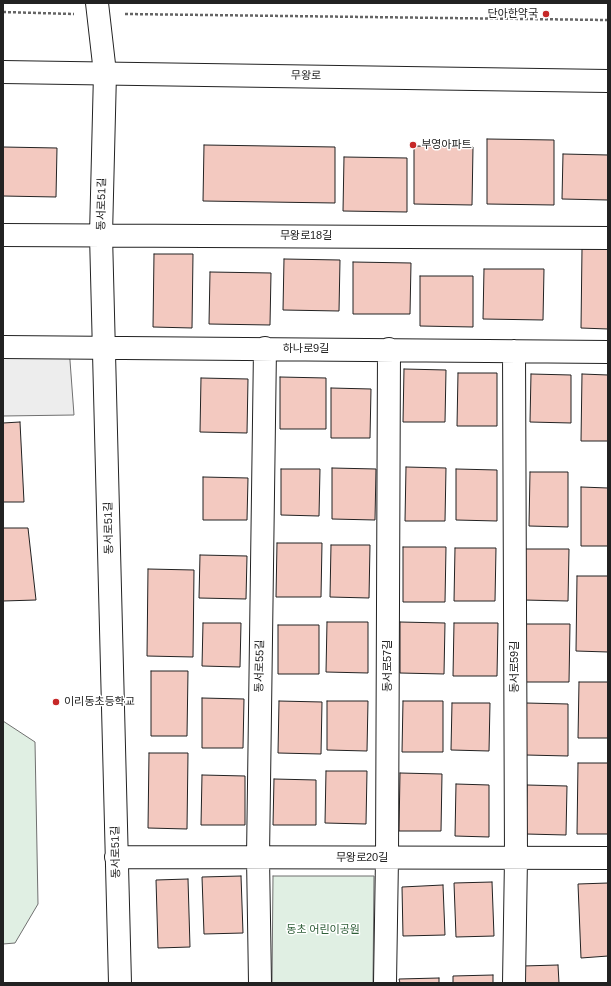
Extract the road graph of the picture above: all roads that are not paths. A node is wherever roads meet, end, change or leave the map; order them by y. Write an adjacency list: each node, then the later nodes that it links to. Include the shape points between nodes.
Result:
1 (97, 8): 3 (street, 동서로51길)
2 (3, 72): 3 (street, 무왕로)
3 (105, 73): 4 (street, 무왕로); 6 (street, 동서로51길)
4 (608, 81)
5 (3, 235): 6 (street, 무왕로18길)
6 (101, 235): 7 (street, 무왕로18길); 8 (street, 동서로51길)
7 (608, 238)
8 (104, 346): 9 (street, 하나로9길); 10 (street, 하나로9길); 14 (street, 동서로51길)
9 (3, 347)
10 (265, 348): 11 (street, 하나로9길); 15 (street, 동서로55길)
11 (389, 349): 12 (street, 하나로9길); 16 (street, 동서로57길)
12 (514, 351): 13 (street, 하나로9길); 17 (street, 동서로59길)
13 (608, 352)
14 (116, 857): 15 (street, 무왕로20길); 19 (street, 동서로51길)
15 (258, 857): 16 (street, 무왕로20길); 20 (street, 동서로55길)
16 (387, 858): 17 (street, 무왕로20길); 21 (street, 동서로57길)
17 (516, 858): 18 (street, 무왕로20길); 22 (street, 동서로59길)
18 (608, 858)
19 (120, 983)
20 (260, 983)
21 (385, 983)
22 (514, 983)

